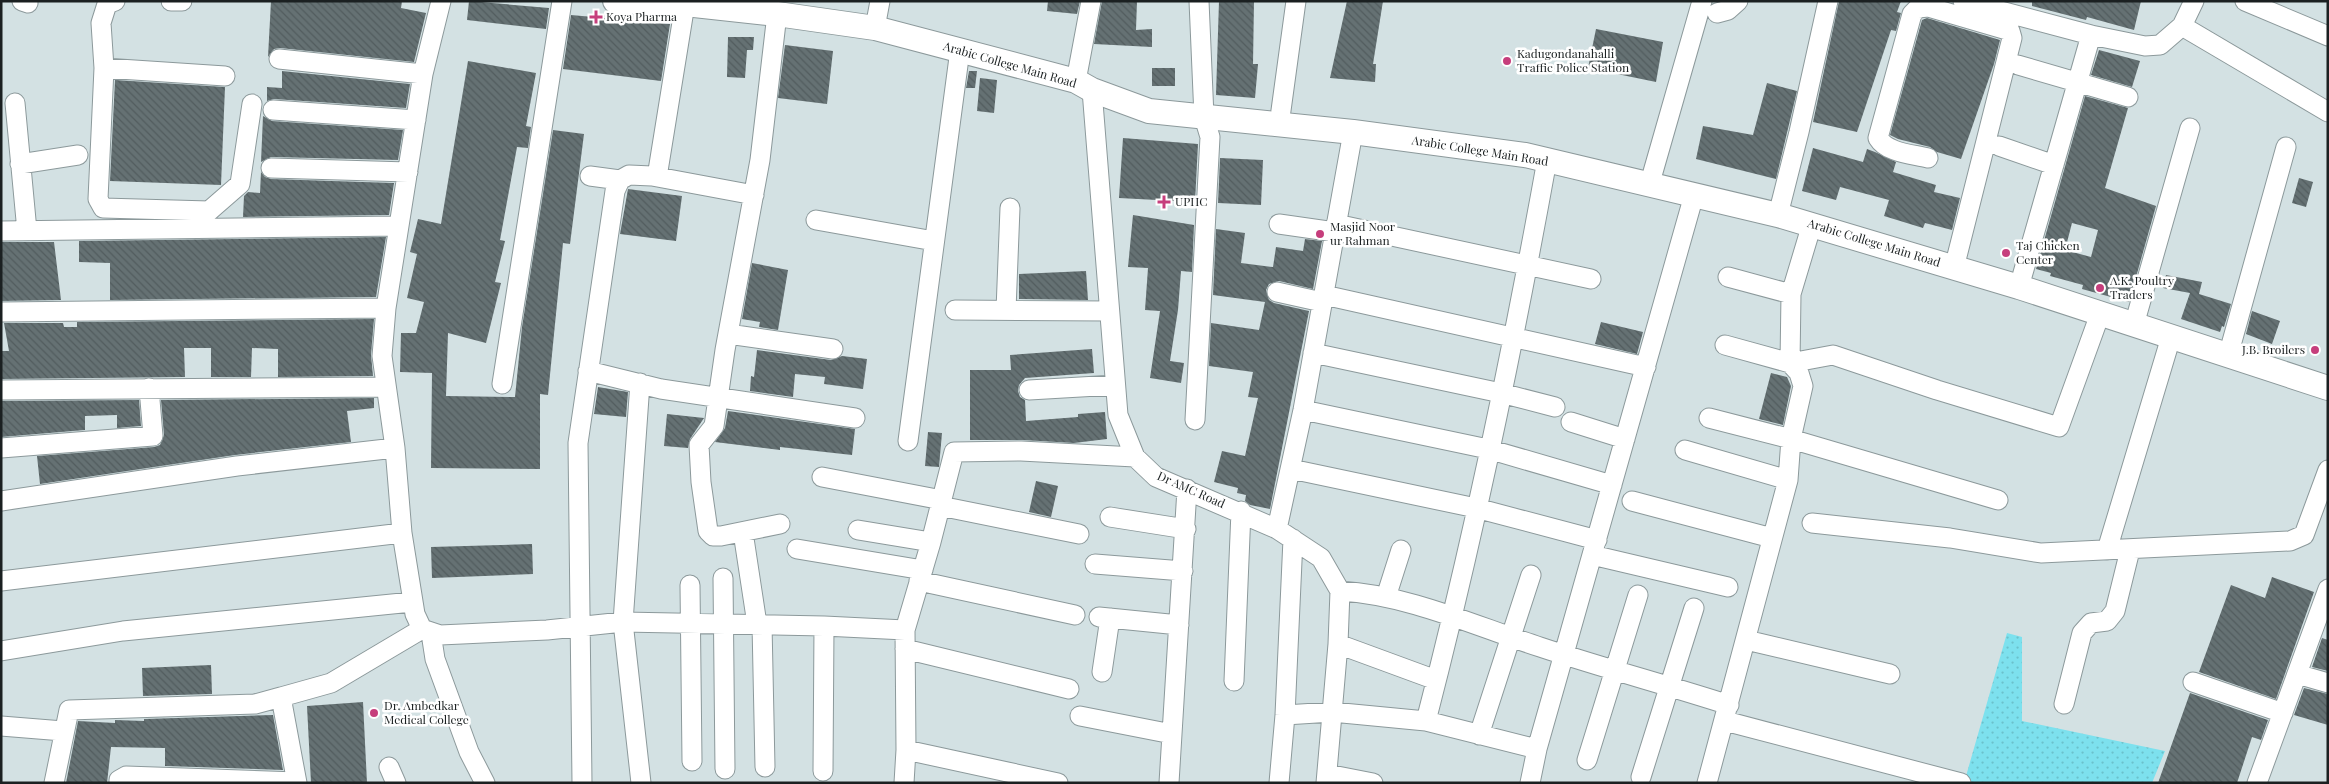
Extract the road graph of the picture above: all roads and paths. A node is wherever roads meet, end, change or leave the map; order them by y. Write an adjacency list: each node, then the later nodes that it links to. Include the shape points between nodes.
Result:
1 (115, 1): 28 (street, via 107,4 101,23)
2 (171, 1): 3 (street)
3 (182, 1)
4 (441, 1): 29 (street)
5 (562, 1): 93 (street)
6 (615, 1): 17 (main road, Arabic College Main Road)
7 (880, 1): 22 (street)
8 (1091, 1): 32 (street, Dr AMC Road)
9 (1199, 1): 38 (street)
10 (1296, 1): 40 (street)
11 (1702, 1): 55 (street)
12 (1738, 1): 19 (street, via 1728,10)
13 (1828, 1): 59 (street)
14 (1964, 1): 23 (street)
15 (2194, 1): 21 (street)
16 (2245, 1): 24 (street)
17 (620, 2): 18 (main road, Arabic College Main Road)
18 (685, 4): 20 (main road, Arabic College Main Road); 53 (street)
19 (1717, 13)
20 (778, 14): 22 (main road, Arabic College Main Road); 56 (street)
21 (2182, 26): 23 (street, via 2160,45 2145,46); 37 (street)
22 (874, 28): 25 (main road, Arabic College Main Road)
23 (2091, 35): 31 (street)
24 (2328, 36)
25 (960, 50): 32 (main road, Arabic College Main Road); 67 (street)
26 (279, 60): 29 (street)
27 (2018, 65): 31 (street)
28 (104, 68): 30 (street); 35 (street, via 98,199 103,208 209,211 240,184)
29 (422, 74): 39 (street)
30 (225, 76)
31 (2077, 82): 33 (street); 49 (street)
32 (1084, 86): 38 (main road, Arabic College Main Road, via 1149,111); 80 (street, Dr AMC Road)
33 (2128, 97)
34 (15, 103): 48 (street)
35 (252, 104)
36 (273, 110): 39 (street)
37 (2328, 112)
38 (1204, 117): 40 (main road, Arabic College Main Road); 107 (street, via 1210,137)
39 (416, 120): 51 (street)
40 (1279, 125): 42 (main road, Arabic College Main Road)
41 (2190, 128): 82 (street)
42 (1353, 132): 47 (main road, Arabic College Main Road); 64 (street)
43 (1999, 146): 49 (street)
44 (2286, 147): 89 (street)
45 (78, 155): 48 (street)
46 (1928, 158): 69 (street, via 1893,150 1882,145 1878,138 1912,14 1918,8 1928,7 2010,31 2012,38)
47 (1547, 160): 55 (main road, Arabic College Main Road); 68 (street)
48 (20, 164): 66 (street)
49 (2054, 164): 72 (street)
50 (271, 168): 51 (street)
51 (408, 172): 63 (street)
52 (590, 176): 54 (street)
53 (657, 177): 54 (street, via 629,174); 56 (street)
54 (620, 180): 92 (street, via 615,191)
55 (1649, 186): 57 (main road, Arabic College Main Road)
56 (754, 195): 83 (street)
57 (1694, 195): 59 (main road, Arabic College Main Road); 91 (street)
58 (1010, 208): 78 (street)
59 (1778, 215): 62 (main road, Arabic College Main Road)
60 (816, 220): 67 (street)
61 (1279, 224): 64 (street)
62 (1812, 224): 69 (main road, Arabic College Main Road); 74 (street)
63 (399, 226): 66 (street); 76 (street)
64 (1336, 228): 68 (street); 75 (street)
65 (1, 231): 66 (street)
66 (27, 231)
67 (934, 241): 111 (street)
68 (1528, 265): 71 (street); 84 (street)
69 (1954, 268): 72 (main road, Arabic College Main Road)
70 (1728, 277): 74 (street)
71 (1591, 279)
72 (2018, 287): 81 (main road, Arabic College Main Road)
73 (1277, 292): 75 (street)
74 (1791, 294): 90 (street)
75 (1323, 299): 84 (street); 88 (street)
76 (386, 308): 79 (street); 96 (street, via 382,356)
77 (955, 310): 78 (street)
78 (1006, 310): 80 (street)
79 (1, 312)
80 (1109, 312): 95 (street, Dr AMC Road)
81 (2100, 314): 82 (main road, Arabic College Main Road); 90 (street, via 2059,427 1833,355)
82 (2134, 325): 85 (main road, Arabic College Main Road)
83 (728, 334): 87 (street); 102 (street)
84 (1514, 336): 91 (street); 101 (street)
85 (2171, 337): 89 (main road, Arabic College Main Road); 143 (street)
86 (1725, 345): 90 (street)
87 (833, 349)
88 (1313, 353): 101 (street); 104 (street)
89 (2228, 356): 98 (main road, Arabic College Main Road)
90 (1790, 363): 110 (street, via 1799,373 1803,386)
91 (1646, 367): 109 (street)
92 (588, 371): 94 (street); 167 (street, via 578,443)
93 (502, 384)
94 (640, 384): 102 (street); 161 (street)
95 (1115, 385): 100 (street); 116 (street, Dr AMC Road, via 1118,415)
96 (384, 387): 97 (street); 113 (street)
97 (149, 388): 99 (street); 112 (street, via 153,436)
98 (2328, 388)
99 (1, 390)
100 (1029, 390)
101 (1501, 393): 103 (street); 114 (street)
102 (718, 398): 105 (street); 134 (street, via 714,426 700,445 708,531 713,536)
103 (1555, 407)
104 (1303, 410): 114 (street); 117 (street)
105 (855, 418)
106 (1709, 418): 110 (street)
107 (1195, 420)
108 (1571, 422): 109 (street)
109 (1625, 438): 121 (street)
110 (1791, 440): 120 (street); 123 (street)
111 (908, 441)
112 (1, 448)
113 (395, 448): 124 (street, via 238,466); 135 (street)
114 (1488, 449): 121 (street); 127 (street)
115 (1685, 450): 120 (street)
116 (1135, 456): 122 (street, Dr AMC Road, via 1156,476); 126 (street, via 954,452)
117 (1291, 469): 127 (street); 137 (street)
118 (2328, 470): 144 (street, via 2304,535 2290,541)
119 (822, 477): 126 (street)
120 (1788, 480): 138 (street)
121 (1612, 485): 140 (street)
122 (1187, 489): 128 (street, Dr AMC Road); 132 (street)
123 (1998, 500)
124 (1, 501)
125 (1632, 501): 138 (street)
126 (941, 503): 136 (street); 139 (street)
127 (1476, 508): 140 (street); 160 (street)
128 (1241, 512): 137 (street, Dr AMC Road); 180 (street)
129 (1110, 518): 132 (street)
130 (1812, 523): 143 (street, via 1950,538 2042,553)
131 (780, 524): 134 (street)
132 (1186, 529): 146 (street)
133 (858, 530): 139 (street)
134 (743, 532): 164 (street)
135 (402, 533): 150 (street); 157 (street)
136 (1079, 534)
137 (1285, 534): 153 (street, Dr AMC Road, via 1321,558); 190 (street)
138 (1772, 538): 171 (street)
139 (931, 542): 148 (street)
140 (1594, 547): 152 (street); 174 (street)
141 (797, 549): 148 (street)
142 (1401, 550): 156 (street)
143 (2107, 550): 144 (street)
144 (2130, 550): 186 (street, via 2116,611 2107,621 2091,623 2082,633)
145 (1095, 564): 146 (street)
146 (1183, 571): 165 (street)
147 (1531, 575): 169 (street)
148 (921, 576): 159 (street); 170 (street)
149 (723, 578): 163 (street)
150 (1, 581)
151 (690, 585): 162 (street)
152 (1728, 587)
153 (1340, 591): 156 (street); 172 (street)
154 (2327, 592): 178 (street)
155 (1638, 595): 175 (street)
156 (1386, 597): 160 (street)
157 (412, 602): 168 (street, via 417,622); 173 (street, via 123,631)
158 (1694, 608): 183 (street)
159 (1075, 615)
160 (1453, 618): 169 (street); 179 (street)
161 (623, 622): 162 (street); 167 (street); 211 (street)
162 (691, 623): 163 (street); 200 (street)
163 (724, 624): 164 (street); 202 (street)
164 (760, 624): 166 (street); 201 (street)
165 (1179, 624): 176 (street, via 1104,618); 195 (street)
166 (824, 626): 170 (street); 203 (street)
167 (580, 627): 168 (street, via 440,635); 210 (street)
168 (426, 631): 185 (street, via 331,683); 209 (street, via 469,752)
169 (1510, 637): 174 (street); 196 (street)
170 (905, 640): 184 (street); 198 (street)
171 (1746, 640): 177 (street); 188 (street)
172 (1338, 644): 179 (street); 187 (street)
173 (1, 651)
174 (1564, 655): 175 (street); 197 (street)
175 (1614, 671): 183 (street); 199 (street)
176 (1102, 672)
177 (1890, 674)
178 (2297, 674): 182 (street); 189 (street)
179 (1436, 680): 192 (street)
180 (1234, 681)
181 (2193, 682): 189 (street)
182 (2328, 683)
183 (1670, 686): 188 (street); 204 (street)
184 (1069, 689)
185 (281, 696): 194 (street, via 255,704 71,709 67,712); 206 (street)
186 (2064, 704)
187 (1332, 712): 190 (street); 192 (street); 205 (street)
188 (1727, 713): 218 (street); 219 (street)
189 (2283, 713): 220 (street)
190 (1285, 715): 215 (street)
191 (1080, 716): 195 (street)
192 (1426, 721): 196 (street)
193 (1, 726): 194 (street)
194 (63, 731): 207 (street)
195 (1172, 734): 214 (street)
196 (1480, 735): 197 (street)
197 (1537, 749): 217 (street)
198 (906, 750): 212 (street); 213 (street)
199 (1587, 760)
200 (692, 761)
201 (765, 767)
202 (724, 769)
203 (823, 771)
204 (1641, 777)
205 (1326, 778): 216 (street)
206 (297, 782): 208 (street, via 126,776)
207 (54, 783)
208 (119, 783)
209 (485, 783)
210 (582, 783)
211 (641, 783)
212 (904, 783)
213 (1058, 783)
214 (1169, 783)
215 (1279, 783)
216 (1373, 783)
217 (1530, 783)
218 (1708, 783)
219 (1961, 783)
220 (2257, 783)

